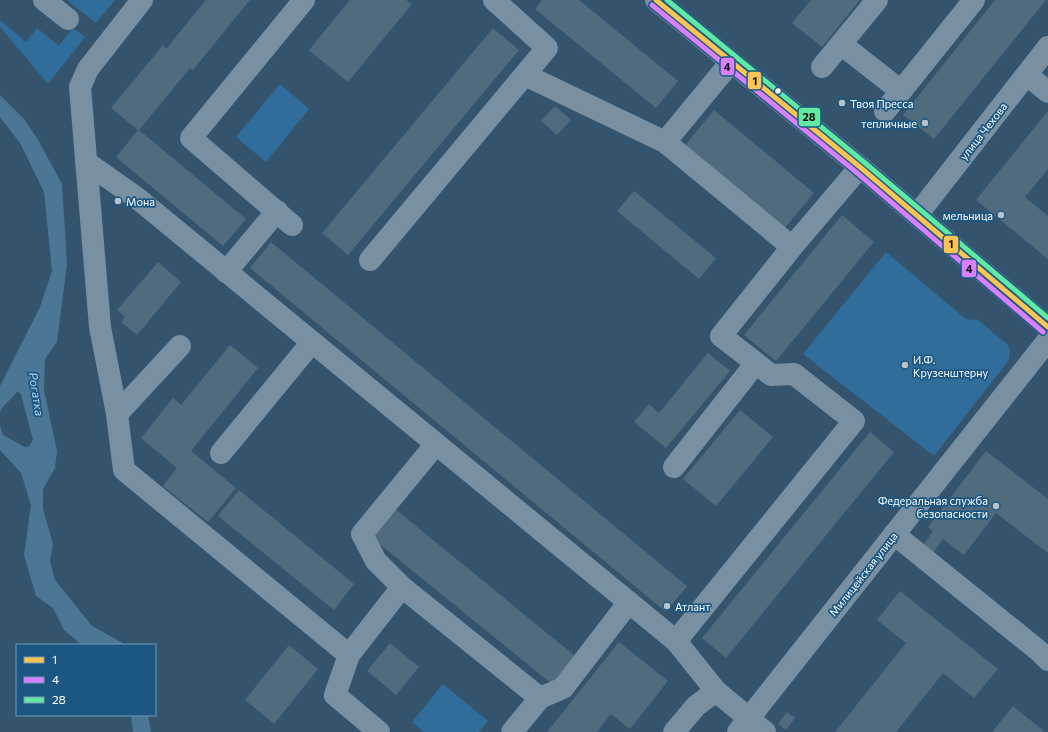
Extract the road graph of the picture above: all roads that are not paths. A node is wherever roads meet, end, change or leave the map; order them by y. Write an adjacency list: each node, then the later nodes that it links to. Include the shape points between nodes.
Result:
1 (44, 0): 8 (street)
2 (142, 0): 19 (street, via 88,69 80,87)
3 (304, 0): 24 (street, via 191,138 284,218)
4 (494, 0): 13 (street, via 547,48)
5 (656, 0): 11 (main road)
6 (877, 0): 9 (street)
7 (974, 0): 15 (street)
8 (68, 19)
9 (841, 44): 12 (street); 15 (street)
10 (1048, 47): 14 (street, улица Чехова)
11 (731, 62): 18 (street); 20 (main road)
12 (822, 67)
13 (525, 74): 18 (street); 23 (street)
14 (1026, 75): 16 (street); 21 (street, улица Чехова)
15 (901, 91): 17 (street)
16 (1048, 92)
17 (885, 111)
18 (665, 142): 22 (street)
19 (86, 162): 24 (street, via 137,198); 30 (street, via 100,326)
20 (860, 167): 21 (main road); 22 (street)
21 (917, 215): 25 (main road)
22 (792, 247): 29 (street, via 721,336)
23 (370, 260)
24 (226, 272): 27 (street)
25 (1048, 327)
26 (1048, 340): 34 (street, Милицейская улица)
27 (312, 342): 31 (street); 32 (street)
28 (180, 346): 30 (street)
29 (756, 363): 33 (street); 37 (street, via 771,375 794,374 854,421)
30 (117, 414): 38 (street, via 124,470)
31 (436, 444): 35 (street, via 362,534 376,561); 36 (street)
32 (221, 453)
33 (674, 467)
34 (894, 534): 39 (street); 42 (street, Милицейская улица)
35 (402, 587): 38 (street); 41 (street)
36 (629, 602): 37 (street); 41 (street, via 563,688)
37 (676, 641): 40 (street)
38 (350, 655): 43 (street, via 335,694)
39 (1048, 660)
40 (716, 691): 42 (street); 45 (street, via 696,706)
41 (540, 698): 44 (street)
42 (743, 725): 46 (street)
43 (374, 730)
44 (512, 732)
45 (674, 732)
46 (765, 732)

